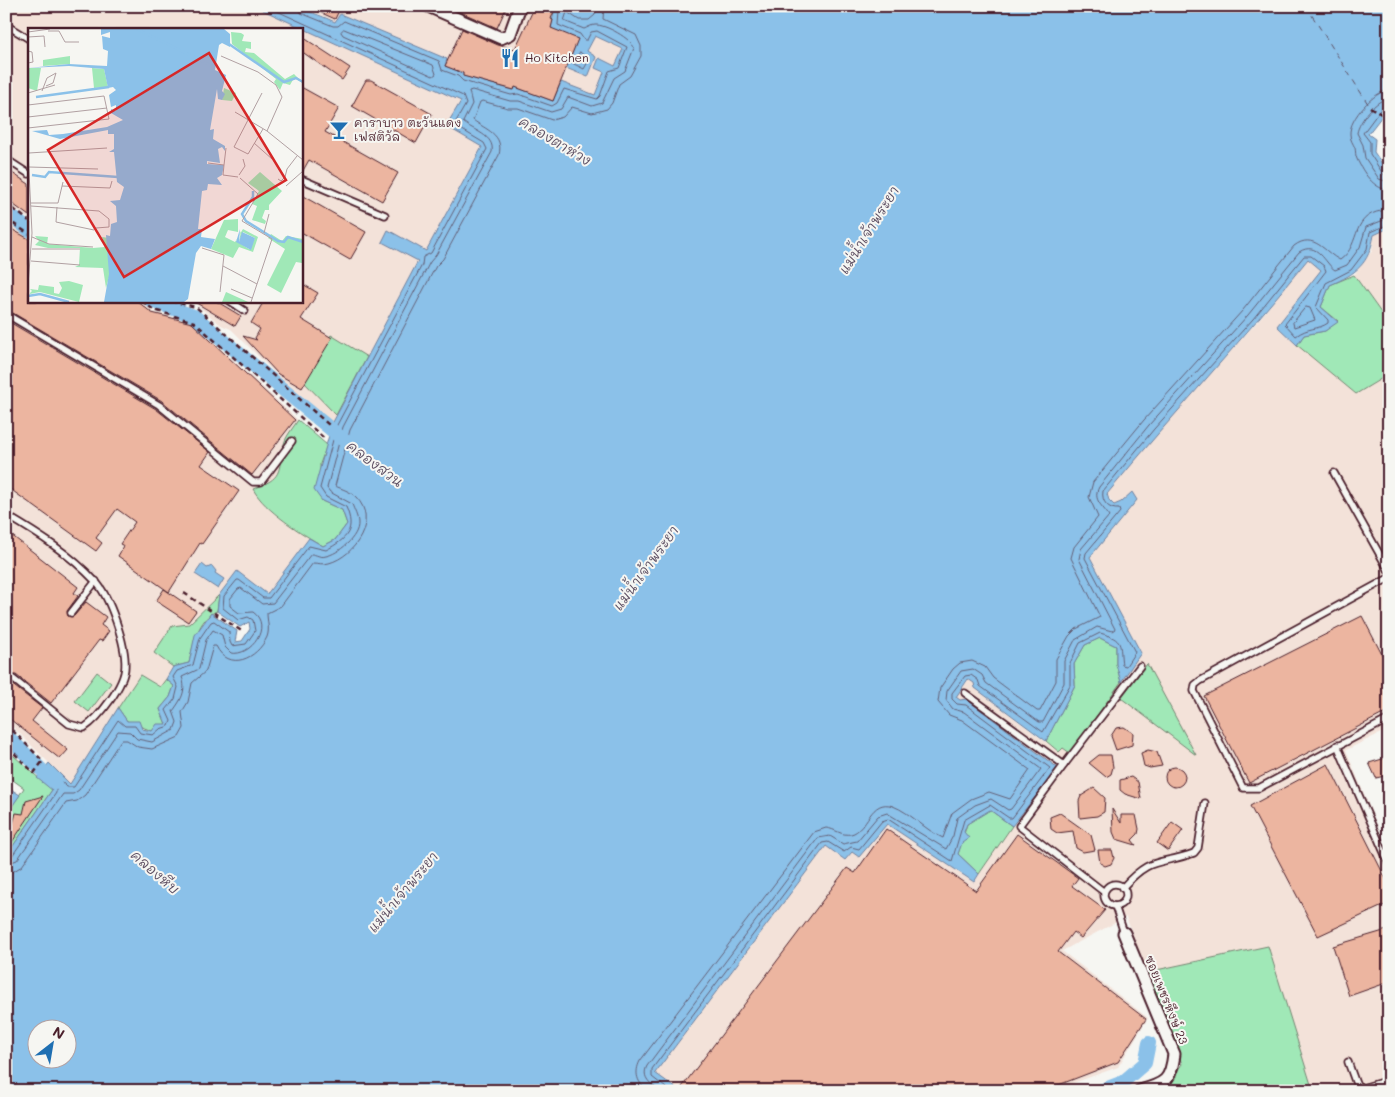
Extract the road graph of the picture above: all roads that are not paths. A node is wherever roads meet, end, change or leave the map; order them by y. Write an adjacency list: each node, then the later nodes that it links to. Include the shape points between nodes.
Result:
1 (428, 6): 2 (street, via 501,38 510,34)
2 (520, 6)
3 (6, 25): 4 (lane)
4 (28, 38)
5 (6, 159): 6 (lane)
6 (28, 173)
7 (302, 179): 8 (lane)
8 (385, 215)
9 (232, 302): 10 (lane)
10 (245, 311)
11 (6, 314): 12 (lane, via 159,405 253,482 261,482)
12 (292, 441)
13 (1334, 473): 15 (lane)
14 (6, 515): 17 (lane, via 46,539)
15 (1389, 572)
16 (1389, 578): 23 (lane, via 1198,683 1194,691 1243,788 1259,788)
17 (96, 581): 18 (lane); 20 (lane, via 110,603 125,666 120,685 93,722 84,728 69,724)
18 (71, 613)
19 (1140, 666): 24 (lane)
20 (13, 679)
21 (965, 693): 24 (lane)
22 (1389, 719): 23 (lane)
23 (1337, 745): 26 (lane)
24 (1064, 764): 28 (lane, via 1019,826)
25 (1205, 803): 27 (lane, via 1198,848 1194,853 1150,863 1138,870)
26 (1389, 864)
27 (1122, 888): 28 (lane, via 1112,885); 29 (lane, via 1125,898 1122,904)
28 (1104, 892): 29 (lane, via 1106,902)
29 (1115, 906): 30 (lane)
30 (1124, 933): 33 (street, ซอยเพชรหึงษ์ 23, via 1174,1054 1168,1079 1161,1085)
31 (1348, 1062): 32 (lane, via 1356,1084 1362,1088)
32 (1389, 1080)
33 (1140, 1091)

